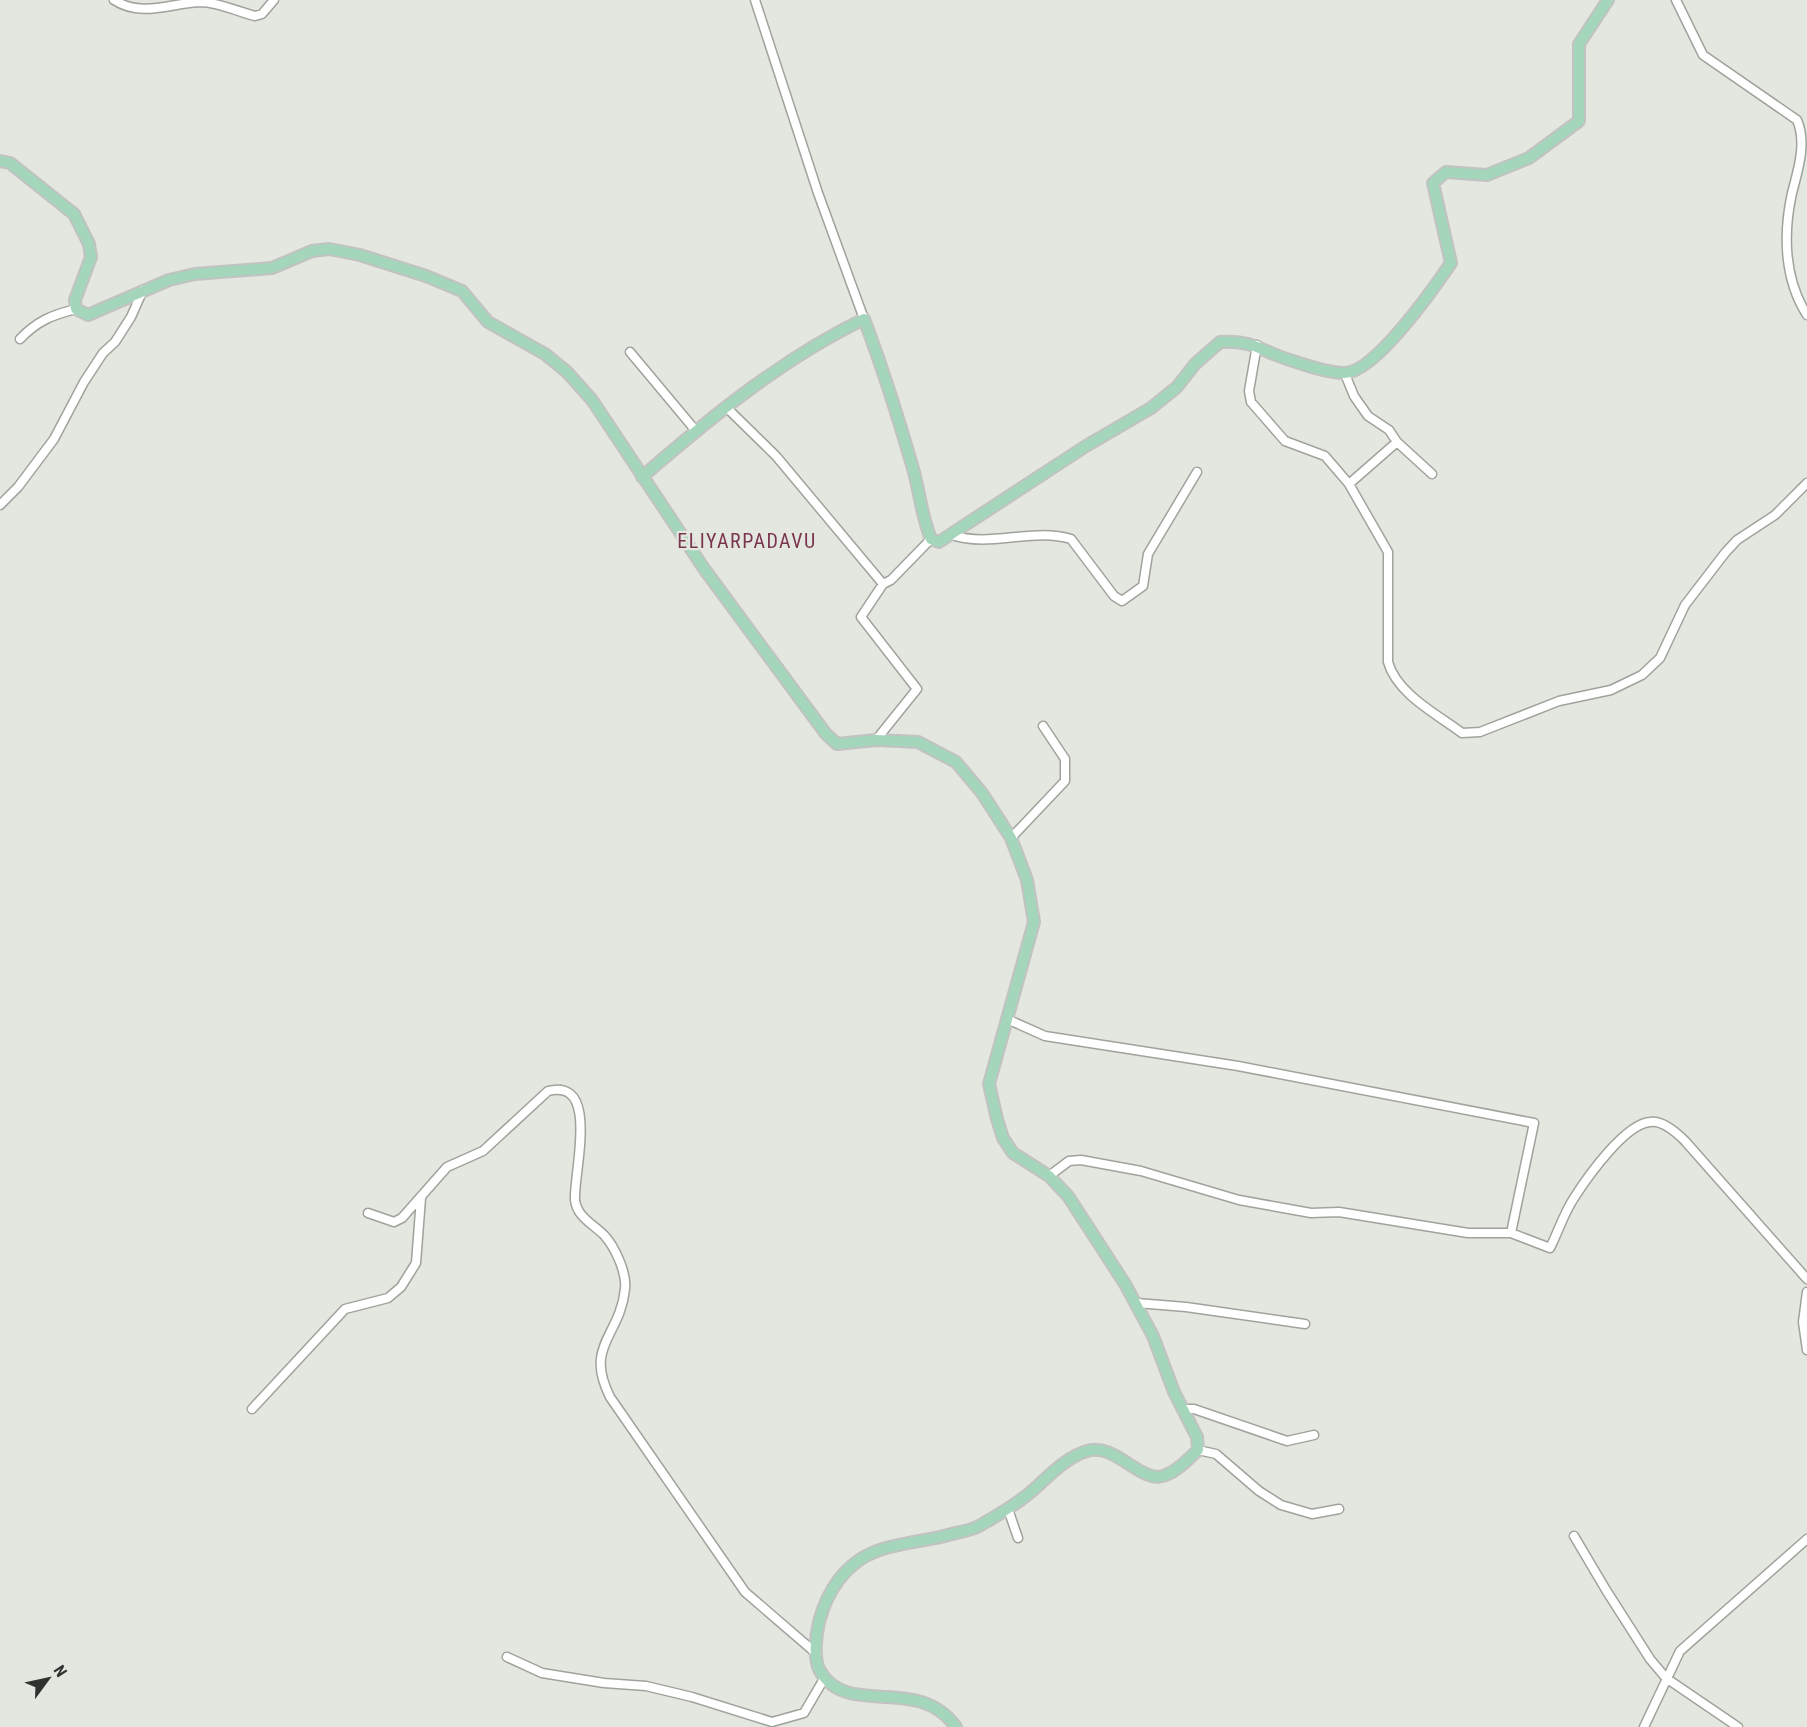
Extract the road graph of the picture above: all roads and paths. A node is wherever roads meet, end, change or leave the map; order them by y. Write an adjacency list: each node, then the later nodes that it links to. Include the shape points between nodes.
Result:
1 (114, 0): 2 (street, via 129,9 172,8 202,2 255,16)
2 (274, 0)
3 (755, 0): 10 (street)
4 (1608, 0): 14 (main road, via 1579,44 1579,121 1529,158 1487,175 1446,172 1433,183 1451,263 1402,331 1357,369)
5 (1676, 0): 9 (street, via 1703,55 1797,120 1801,128 1800,164 1786,244 1798,302)
6 (0, 161): 8 (main road, via 10,163 74,214 81,225 91,257 75,300)
7 (142, 290): 8 (main road, via 88,315); 20 (main road, via 195,274 272,268 312,251 329,249 426,276 462,291 488,322 545,354 567,372 592,400); 23 (street, via 131,317 84,381 54,439)
8 (76, 309): 11 (street, via 47,316)
9 (1807, 315)
10 (864, 319): 15 (main road, via 825,338); 25 (main road, via 881,363)
11 (20, 339)
12 (1257, 345): 14 (main road, via 1288,360); 22 (street, via 1249,391 1251,402 1285,441 1325,456); 24 (main road, via 1220,342 1151,408 1086,446)
13 (630, 352): 16 (street)
14 (1345, 374): 17 (street, via 1368,417 1389,430)
15 (726, 407): 16 (main road); 26 (street, via 776,456)
16 (696, 431): 20 (main road)
17 (1397, 441): 19 (street); 22 (street)
18 (1197, 472): 24 (street, via 1148,554 1143,586 1122,601 1114,596 1071,539)
19 (1432, 474)
20 (642, 477): 28 (main road, via 826,734 837,744)
21 (1807, 483): 22 (street, via 1775,515 1725,552 1685,604 1660,658 1642,675 1611,690 1559,701 1480,732 1462,733 1392,675 1388,662 1388,552)
22 (1349, 484)
23 (0, 505)
24 (952, 536): 25 (main road, via 939,542)
25 (931, 539): 26 (street)
26 (883, 584): 28 (street, via 861,617 916,689)
27 (1043, 726): 29 (street, via 1065,759 1065,781)
28 (876, 740): 29 (main road, via 918,742 956,762)
29 (1011, 838): 30 (main road, via 1027,880 1034,922)
30 (1007, 1019): 31 (main road, via 989,1084 1003,1138 1013,1153); 34 (street, via 1046,1036 1238,1066 1534,1123)
31 (1049, 1176): 34 (street, via 1069,1161 1081,1160 1141,1171 1239,1200 1311,1214 1339,1212 1468,1233); 37 (main road, via 1089,1226)
32 (421, 1198): 33 (street, via 394,1222); 40 (street, via 416,1263 401,1287 388,1298 345,1309); 49 (street, via 447,1167 483,1151 540,1097 557,1089 567,1091 577,1103 582,1120 574,1188 576,1205 617,1254 626,1287 622,1306 599,1358 602,1380 745,1592)
33 (368, 1213)
34 (1511, 1233): 35 (street, via 1550,1248 1574,1198 1619,1137 1653,1121 1685,1142)
35 (1807, 1279)
36 (1807, 1293): 39 (street, via 1803,1322)
37 (1137, 1303): 38 (street); 41 (main road)
38 (1305, 1324)
39 (1807, 1350)
40 (252, 1409)
41 (1183, 1409): 42 (street, via 1194,1409 1287,1441); 43 (main road, via 1197,1437)
42 (1314, 1435)
43 (1198, 1450): 44 (main road, via 1164,1477 1153,1476 1108,1451 1088,1451 1048,1475); 45 (street, via 1216,1454 1281,1505 1312,1514)
44 (1008, 1509): 47 (street); 49 (main road, via 975,1528 877,1551 836,1580 817,1630)
45 (1339, 1509)
46 (1574, 1536): 52 (street, via 1618,1610)
47 (1018, 1538)
48 (1807, 1539): 52 (street, via 1680,1651)
49 (817, 1654): 51 (main road, via 818,1669)
50 (507, 1657): 51 (street, via 542,1673 646,1686 692,1696 772,1722 804,1713)
51 (825, 1677): 53 (main road, via 862,1697 899,1696 936,1707)
52 (1666, 1678): 54 (street); 55 (street)
53 (956, 1727)
54 (1644, 1727)
55 (1738, 1727)

